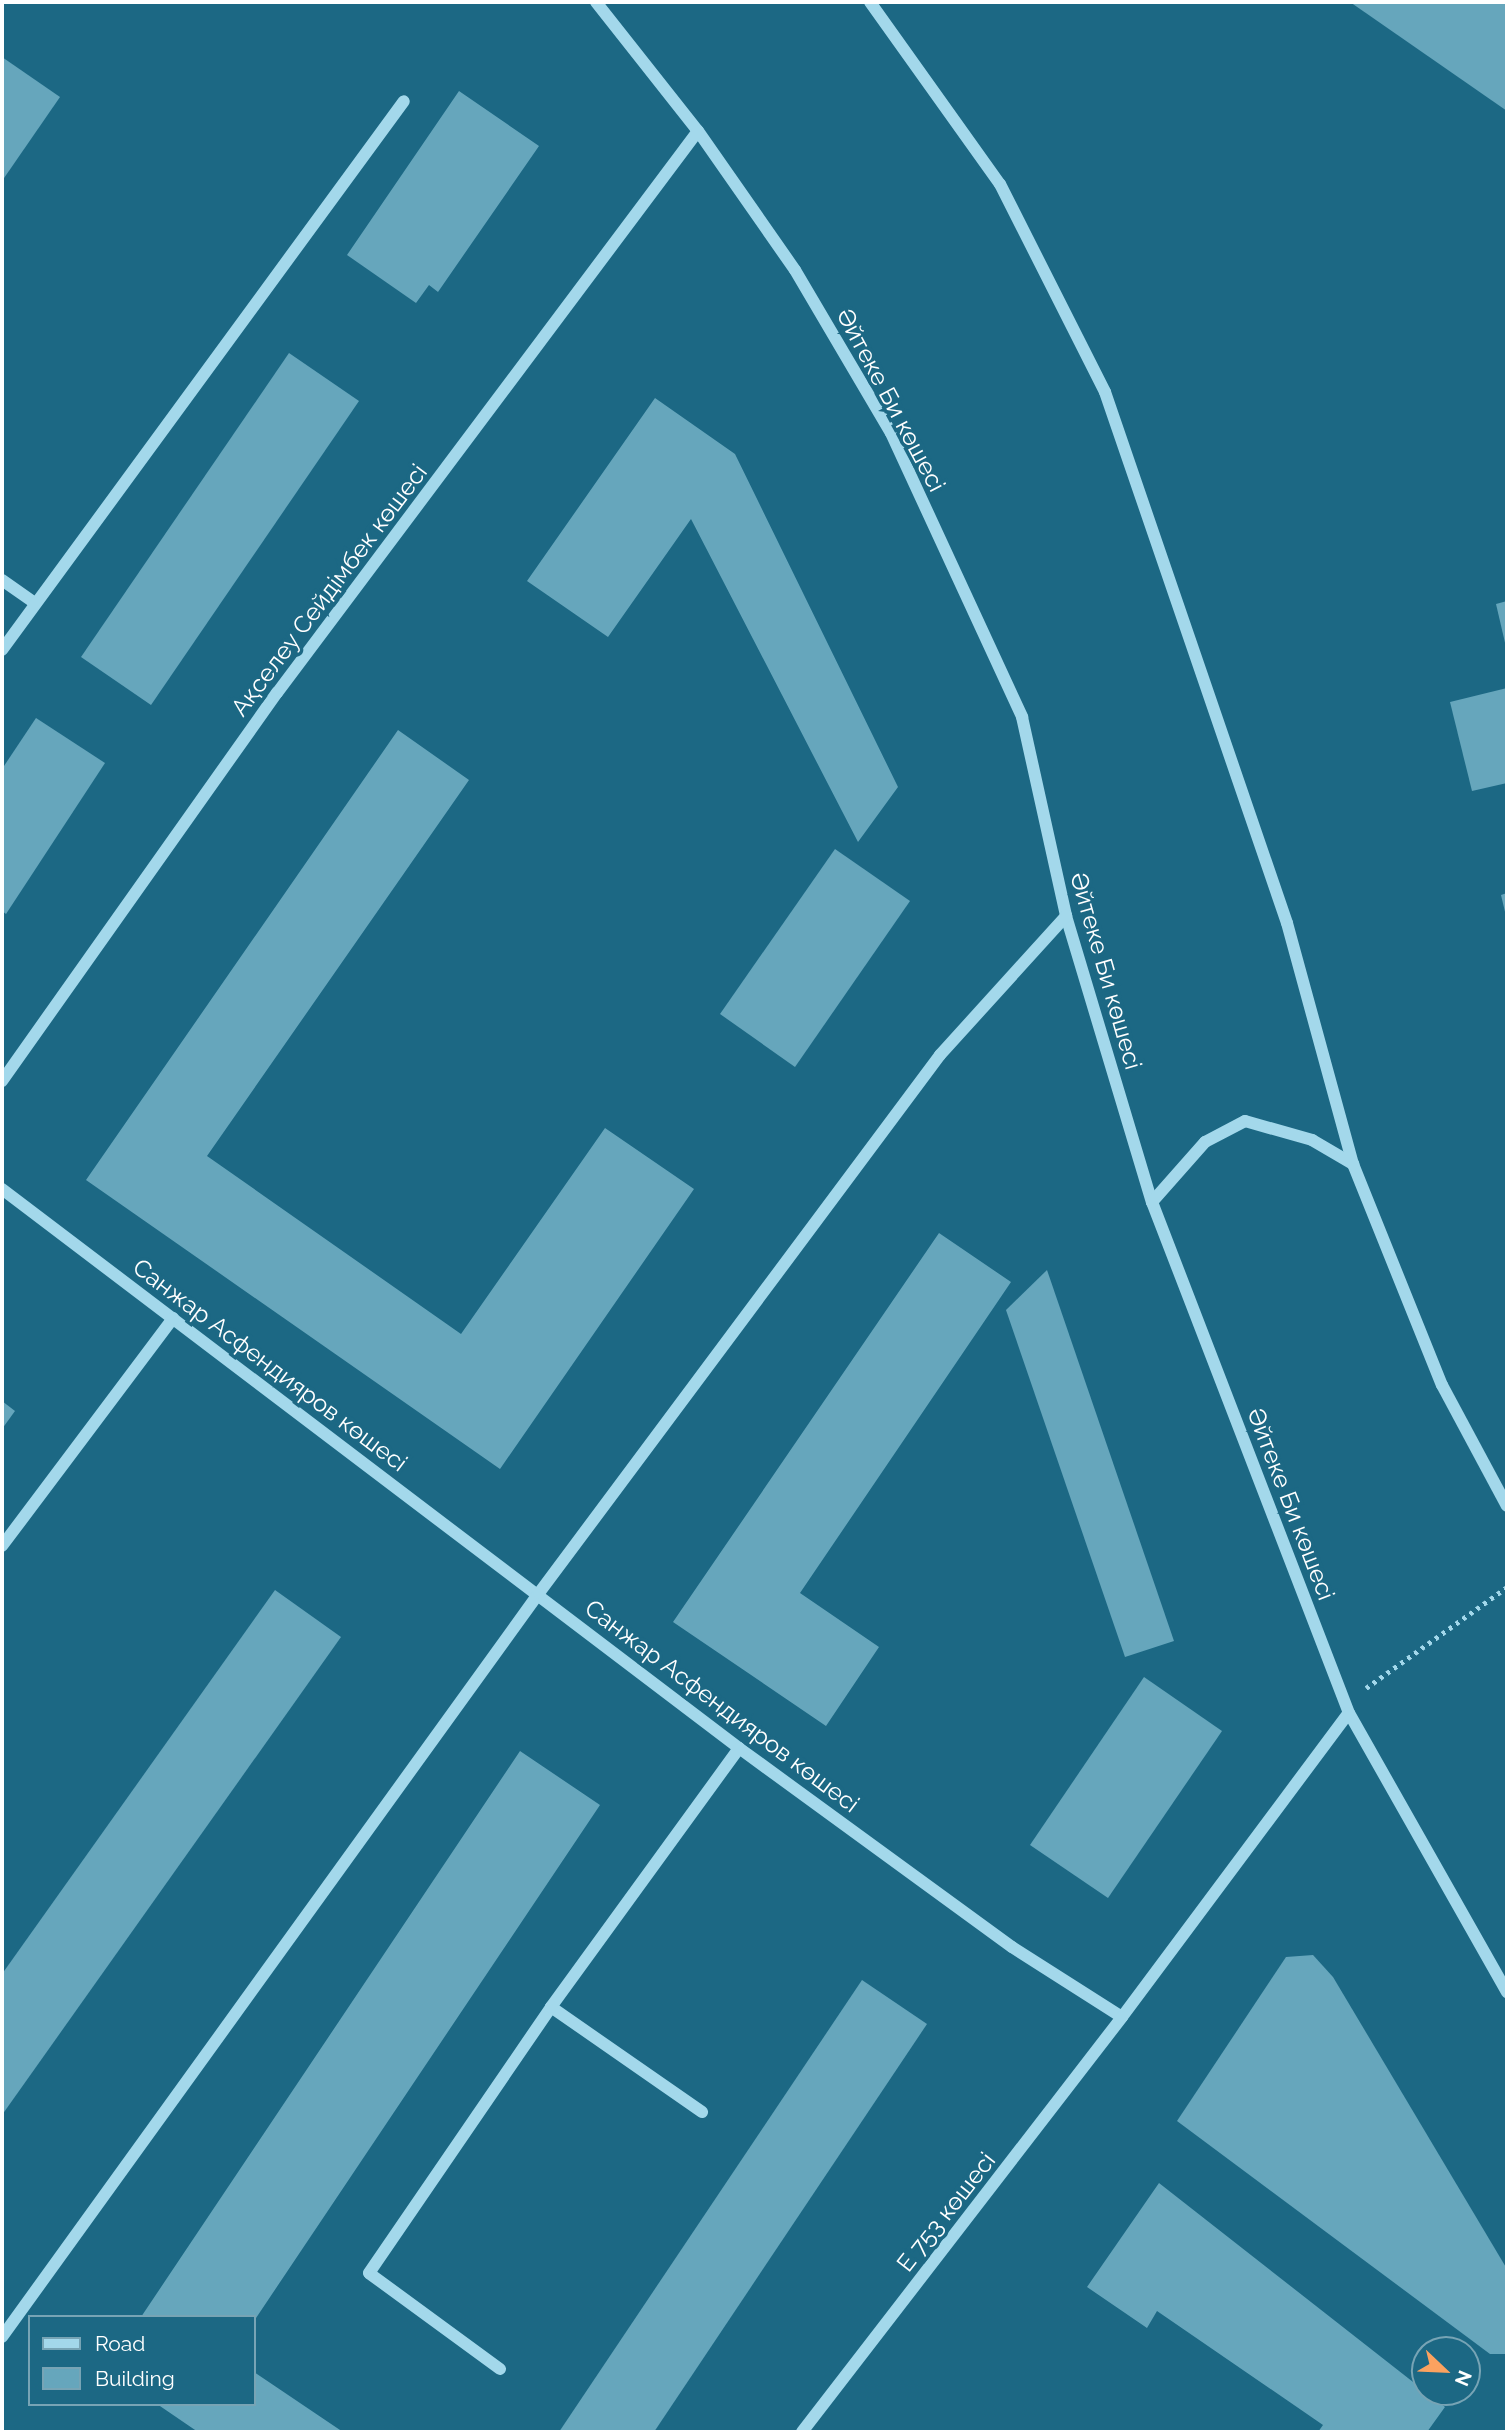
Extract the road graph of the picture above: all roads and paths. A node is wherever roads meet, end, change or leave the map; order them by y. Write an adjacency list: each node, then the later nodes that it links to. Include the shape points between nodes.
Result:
1 (596, 2): 4 (street, Әйтеке Би көшесі)
2 (870, 2): 10 (street, via 1000,184 1105,392 1287,923)
3 (404, 101): 6 (street)
4 (698, 131): 8 (street, Әйтеке Би көшесі, via 795,270 897,445 1022,717); 9 (street, Ақселеу Сейдімбек көшесі, via 277,694)
5 (2, 580): 6 (street)
6 (34, 602): 7 (street)
7 (2, 650)
8 (1066, 916): 12 (street, Әйтеке Би көшесі); 18 (street, via 940,1055)
9 (2, 1081)
10 (1353, 1164): 12 (street, via 1312,1140 1245,1121 1205,1142); 14 (street, via 1442,1385)
11 (2, 1189): 13 (street, Санжар Асфендияров көшесі)
12 (1152, 1202): 19 (street, Әйтеке Би көшесі)
13 (173, 1318): 16 (street); 18 (street, Санжар Асфендияров көшесі)
14 (1503, 1488): 15 (street)
15 (1507, 1506)
16 (2, 1546)
17 (1507, 1587): 19 (path)
18 (539, 1593): 20 (street, Санжар Асфендияров көшесі); 25 (street)
19 (1347, 1708): 21 (street, Әйтеке Би көшесі); 23 (street)
20 (739, 1748): 22 (street); 23 (street, Санжар Асфендияров көшесі, via 1012,1947)
21 (1507, 1992)
22 (551, 2007): 24 (street); 26 (street, via 369,2273)
23 (1122, 2017): 27 (street, Е 753 көшесі)
24 (702, 2112)
25 (2, 2337)
26 (500, 2369)
27 (802, 2432)

